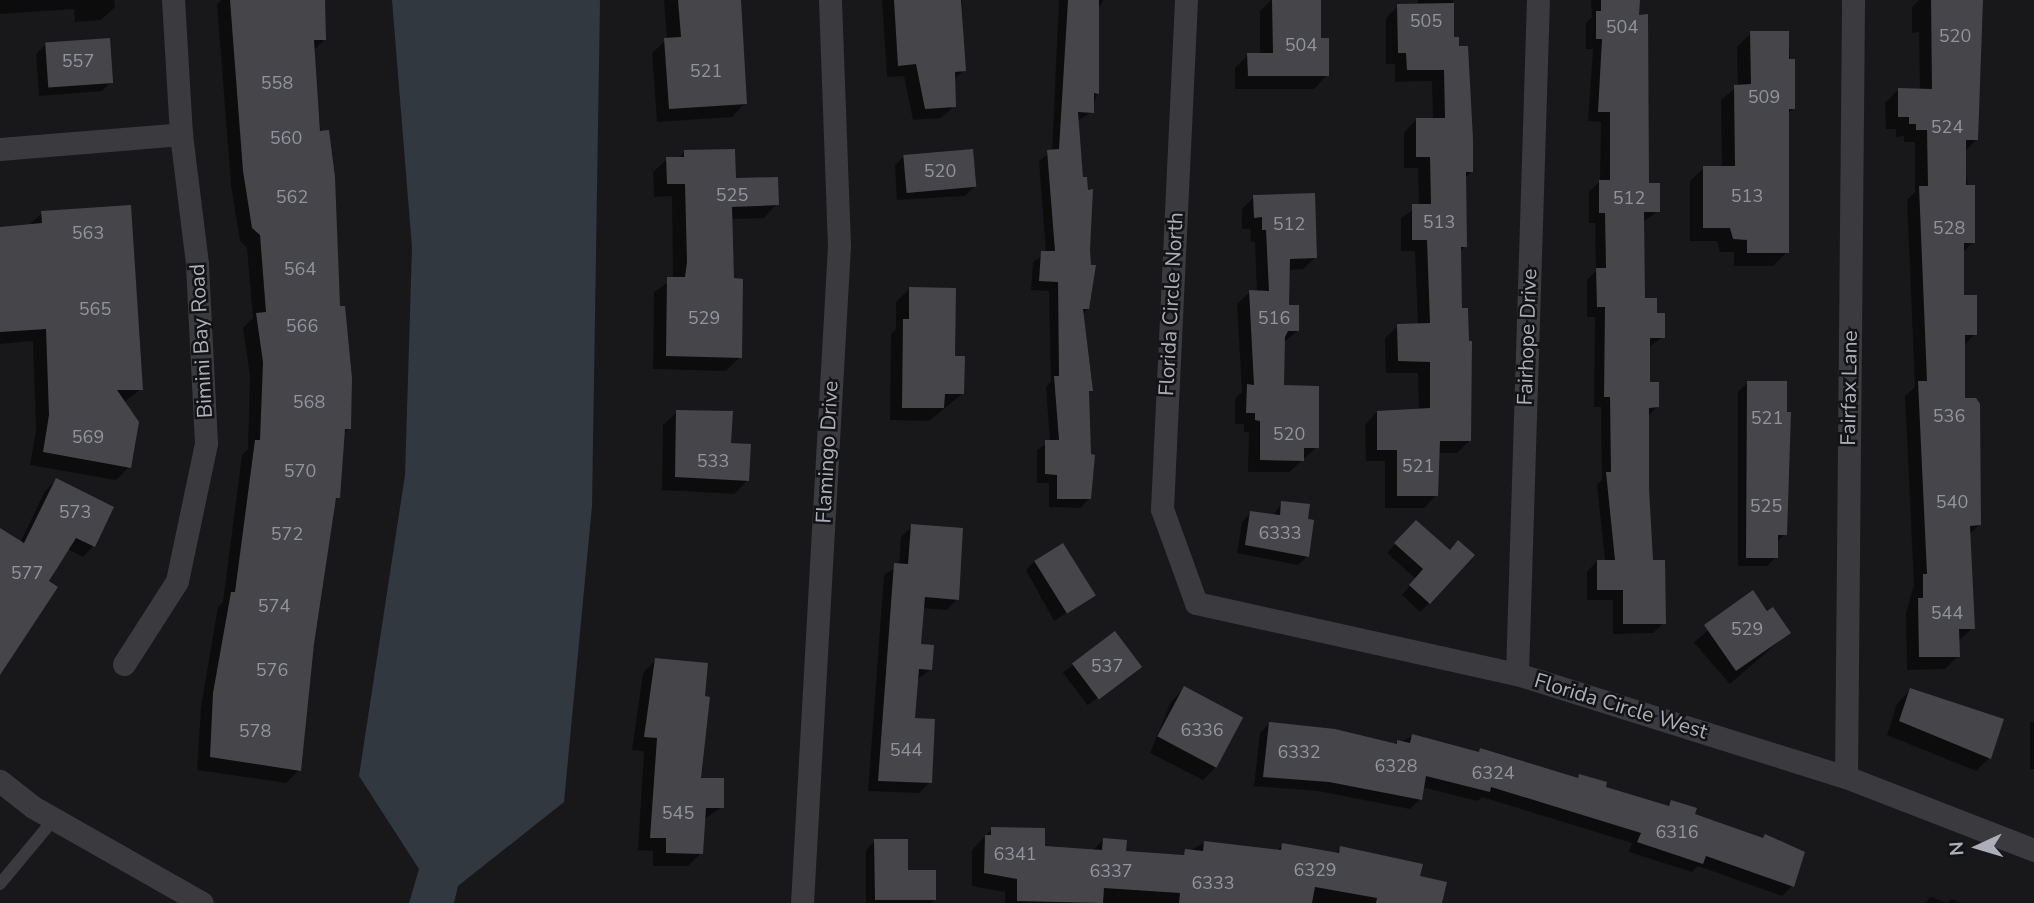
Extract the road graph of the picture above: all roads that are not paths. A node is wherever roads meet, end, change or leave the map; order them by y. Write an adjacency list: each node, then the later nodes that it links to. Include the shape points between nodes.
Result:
1 (173, 0): 6 (street, Bimini Bay Road)
2 (830, 0): 17 (street, Flamingo Drive, via 839,246)
3 (1186, 0): 8 (street, Florida Circle North, via 1162,509)
4 (1538, 0): 10 (street, Fairhope Drive)
5 (1853, 0): 11 (street, Fairfax Lane)
6 (181, 134): 7 (street); 9 (street, Bimini Bay Road, via 197,263 206,443 177,581)
7 (0, 149)
8 (1196, 603): 10 (street, Florida Circle West)
9 (124, 664)
10 (1517, 674): 11 (street, Florida Circle West)
11 (1846, 776): 14 (street, Florida Circle West)
12 (0, 781): 13 (street)
13 (54, 819): 15 (lane); 16 (street)
14 (2034, 850)
15 (0, 884)
16 (202, 903)
17 (802, 903)

